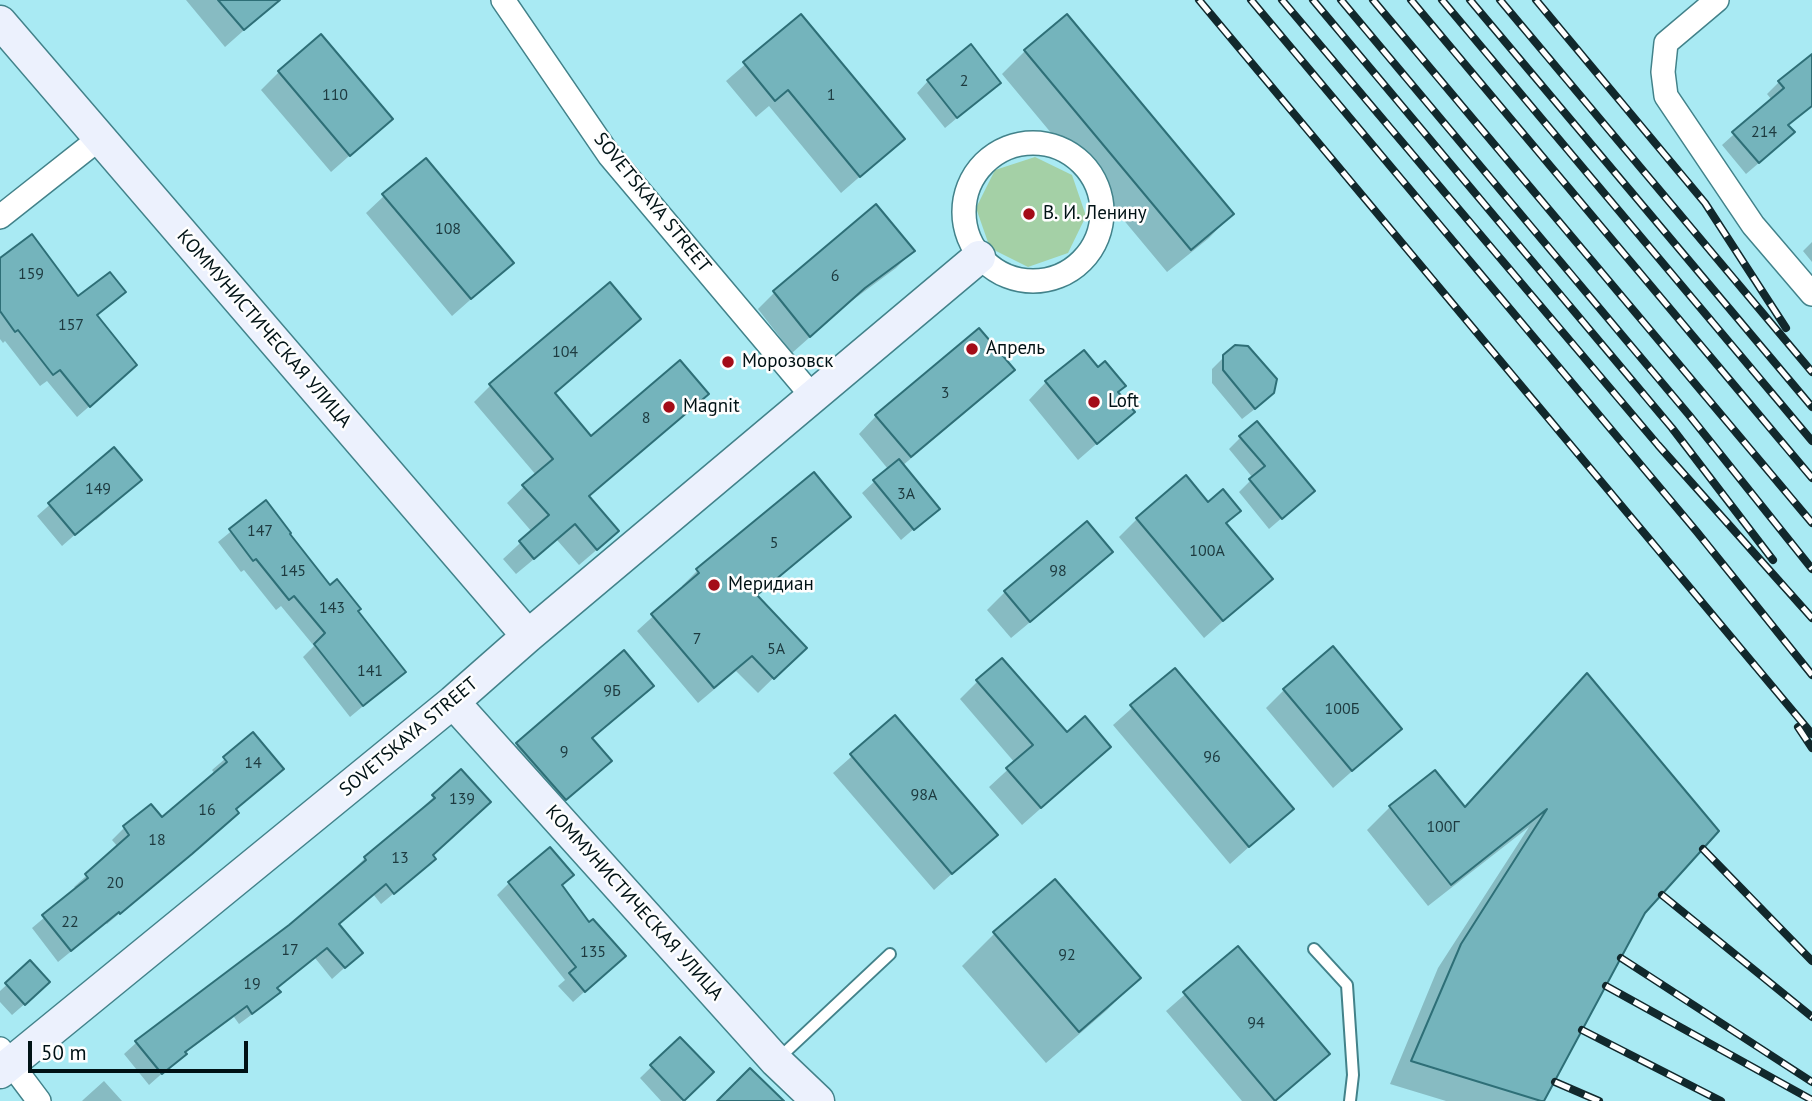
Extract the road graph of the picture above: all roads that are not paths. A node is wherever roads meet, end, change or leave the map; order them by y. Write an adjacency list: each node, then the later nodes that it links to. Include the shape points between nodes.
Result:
1 (503, 0): 8 (street, SOVETSKAYA STREET, via 610,155)
2 (1717, 0): 7 (street, via 1665,43 1666,96 1753,225)
3 (0, 22): 4 (street, КОММУНИСТИЧЕСКАЯ УЛИЦА)
4 (100, 138): 5 (street); 9 (street, КОММУНИСТИЧЕСКАЯ УЛИЦА)
5 (0, 217)
6 (979, 257): 6 (street, via 1009,278 1046,281 1079,266 1100,236 1103,200 1088,166 1058,145 1021,142 988,158 967,187 964,224); 8 (street, SOVETSKAYA STREET)
7 (1812, 294)
8 (813, 397): 9 (street, SOVETSKAYA STREET)
9 (528, 636): 10 (street, SOVETSKAYA STREET)
10 (453, 702): 13 (street, SOVETSKAYA STREET); 14 (street, КОММУНИСТИЧЕСКАЯ УЛИЦА)
11 (1314, 949): 17 (lane, via 1347,985 1353,1075)
12 (890, 954): 14 (lane)
13 (3, 1061): 15 (street)
14 (776, 1061): 16 (street, КОММУНИСТИЧЕСКАЯ УЛИЦА)
15 (38, 1101)
16 (818, 1101)
17 (1350, 1101)

